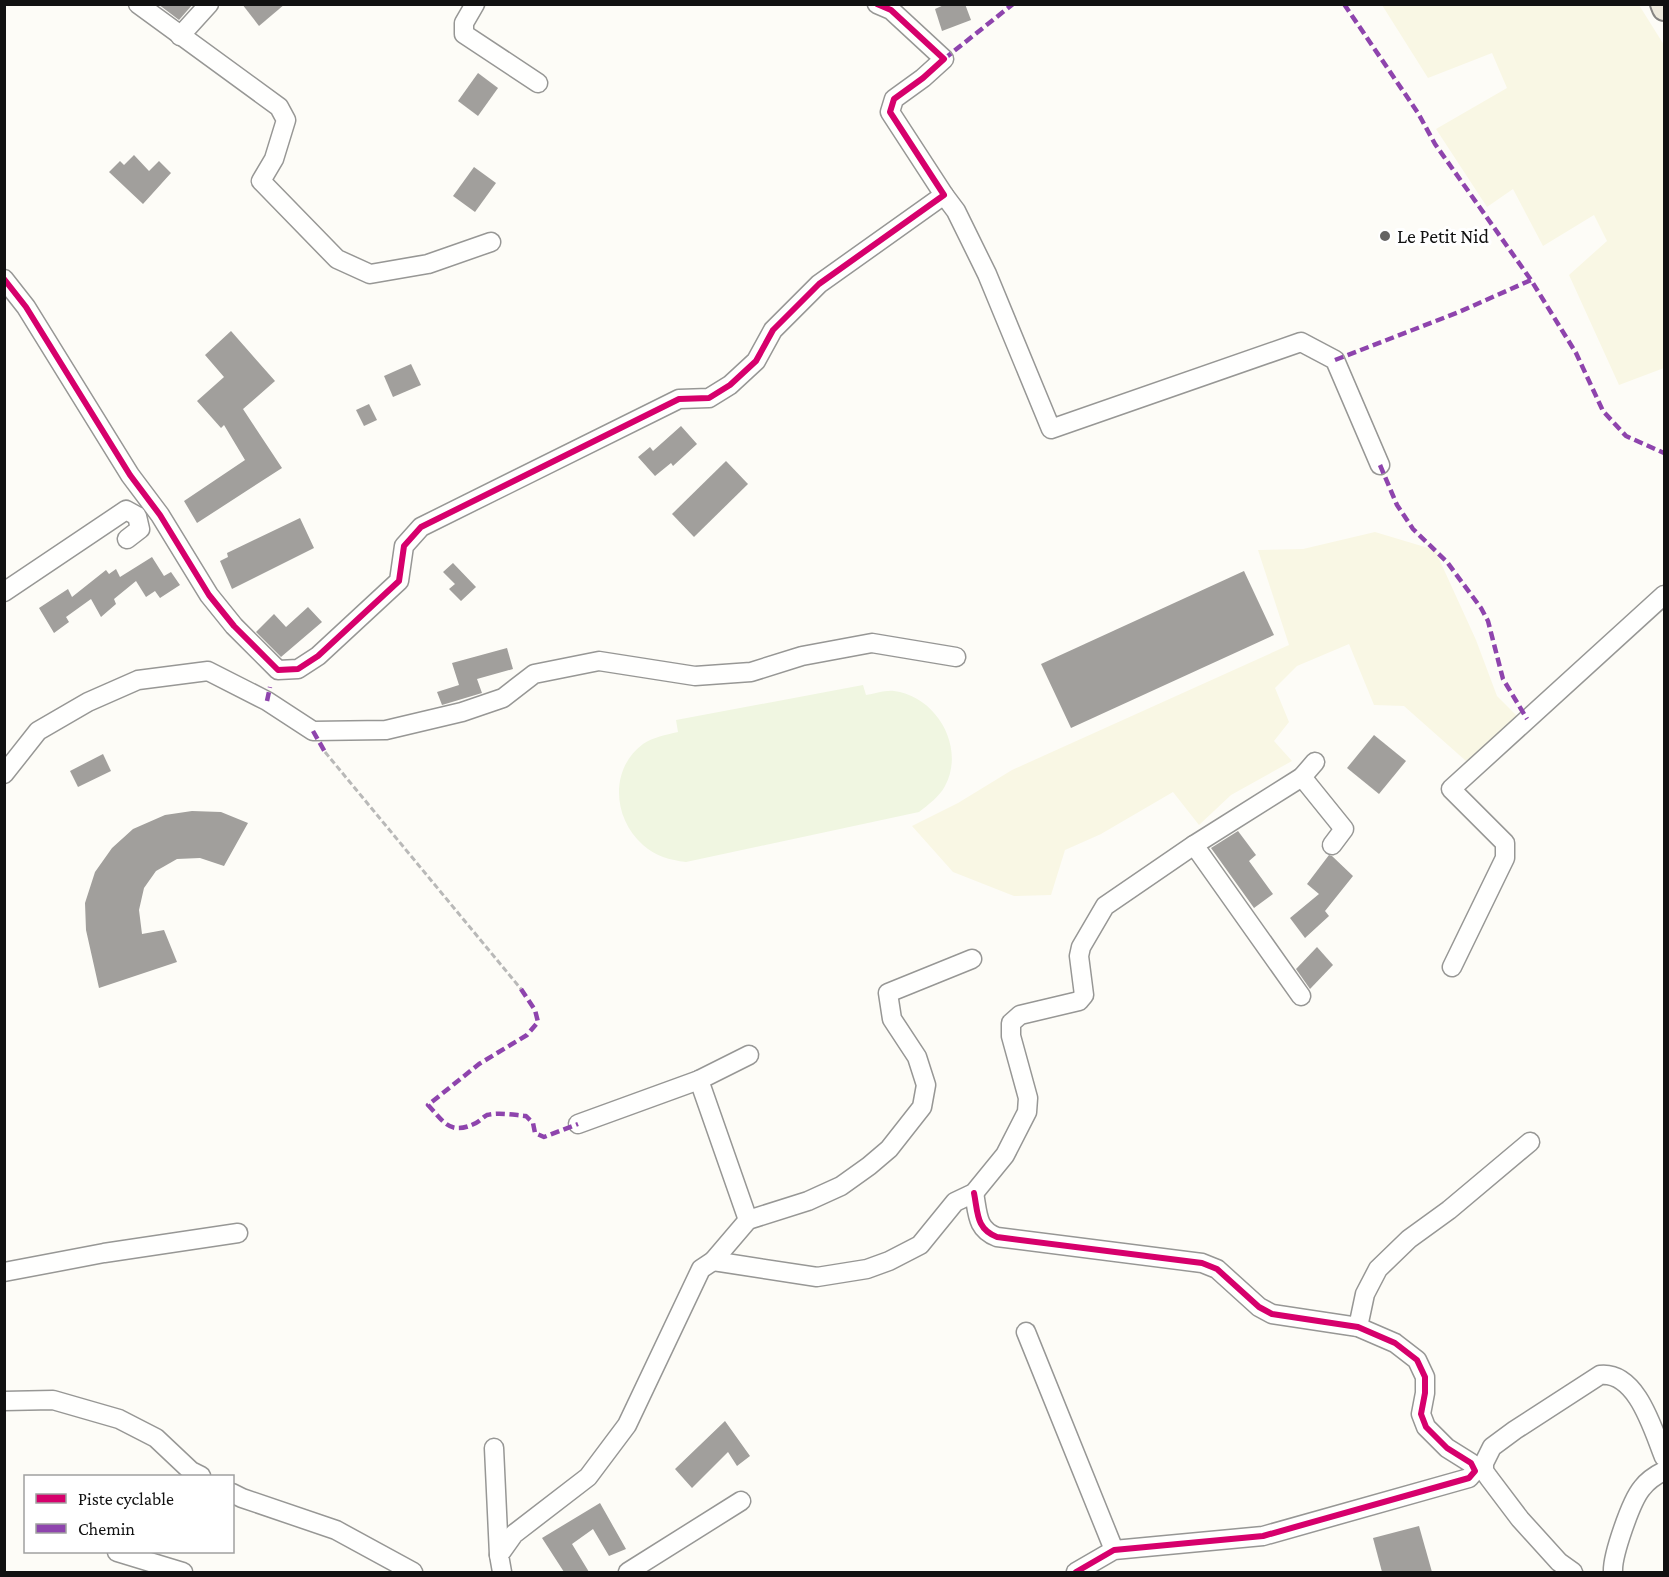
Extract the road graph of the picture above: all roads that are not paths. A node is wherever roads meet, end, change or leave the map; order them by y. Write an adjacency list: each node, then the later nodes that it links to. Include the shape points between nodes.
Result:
1 (138, 4): 7 (street)
2 (209, 4): 7 (street)
3 (475, 4): 8 (street, via 464,23 464,34)
4 (878, 4): 9 (street, via 891,10 944,59 894,99 890,112)
5 (1662, 4): 6 (main road)
6 (1665, 9)
7 (180, 36): 10 (street, via 279,107 286,120 274,159 261,181 337,259 370,274 428,264)
8 (538, 83)
9 (944, 195): 11 (street, via 819,284 773,330 756,361 730,385 709,398 679,399 421,527 404,546 399,581 318,656 298,669 284,671 278,670 234,626 209,596 26,307); 12 (street, via 987,274 1051,429 1300,342 1335,360)
10 (491, 242)
11 (4, 279)
12 (1380, 465)
13 (127, 539): 14 (street, via 140,529 137,516 126,510)
14 (4, 592)
15 (1665, 595): 23 (street, via 1451,789 1505,843 1505,858)
16 (956, 657): 18 (street, via 872,643 802,656 750,672 695,676 599,661 534,674 503,698 386,730 313,731 267,701 207,671 138,680 88,702 38,731)
17 (1315, 762): 19 (street)
18 (4, 774)
19 (1302, 777): 20 (street); 21 (street, via 1344,829)
20 (1194, 845): 24 (street); 29 (street, via 1105,906 1081,947 1085,988 1079,1001 1020,1015 1011,1023 1028,1098 1027,1112 1005,1155)
21 (1332, 845)
22 (972, 959): 30 (street, via 888,993 892,1018 917,1057 926,1085 922,1107 889,1149 841,1186)
23 (1452, 967)
24 (1301, 996)
25 (749, 1055): 26 (street)
26 (699, 1080): 27 (street); 30 (street)
27 (578, 1124)
28 (1530, 1142): 34 (street, via 1409,1239 1378,1269 1365,1294)
29 (974, 1193): 32 (street, via 955,1202 920,1245 867,1269 817,1277); 34 (street, via 981,1227 998,1238 1202,1263 1216,1269 1272,1314)
30 (748, 1220): 32 (street)
31 (238, 1233): 33 (street)
32 (713, 1261): 45 (street, via 701,1269 627,1425 588,1477 514,1534)
33 (4, 1272)
34 (1358, 1327): 43 (street, via 1395,1342 1418,1360 1425,1377 1422,1419 1447,1448 1471,1463 1475,1471 1469,1478 1263,1536)
35 (1026, 1332): 43 (street)
36 (4, 1401): 40 (street, via 53,1400 119,1419 156,1438)
37 (494, 1448): 45 (street)
38 (1665, 1457): 50 (street, via 1636,1394 1623,1380 1610,1374 1600,1375 1492,1447 1484,1471 1559,1562)
39 (1665, 1471): 51 (street, via 1641,1489 1626,1522)
40 (199, 1475)
41 (234, 1494): 47 (street, via 336,1530)
42 (741, 1501): 48 (street)
43 (1114, 1550): 49 (street)
44 (123, 1553): 46 (street)
45 (500, 1564)
46 (183, 1572)
47 (413, 1572)
48 (628, 1572)
49 (1076, 1572)
50 (1574, 1572)
51 (1613, 1572)

